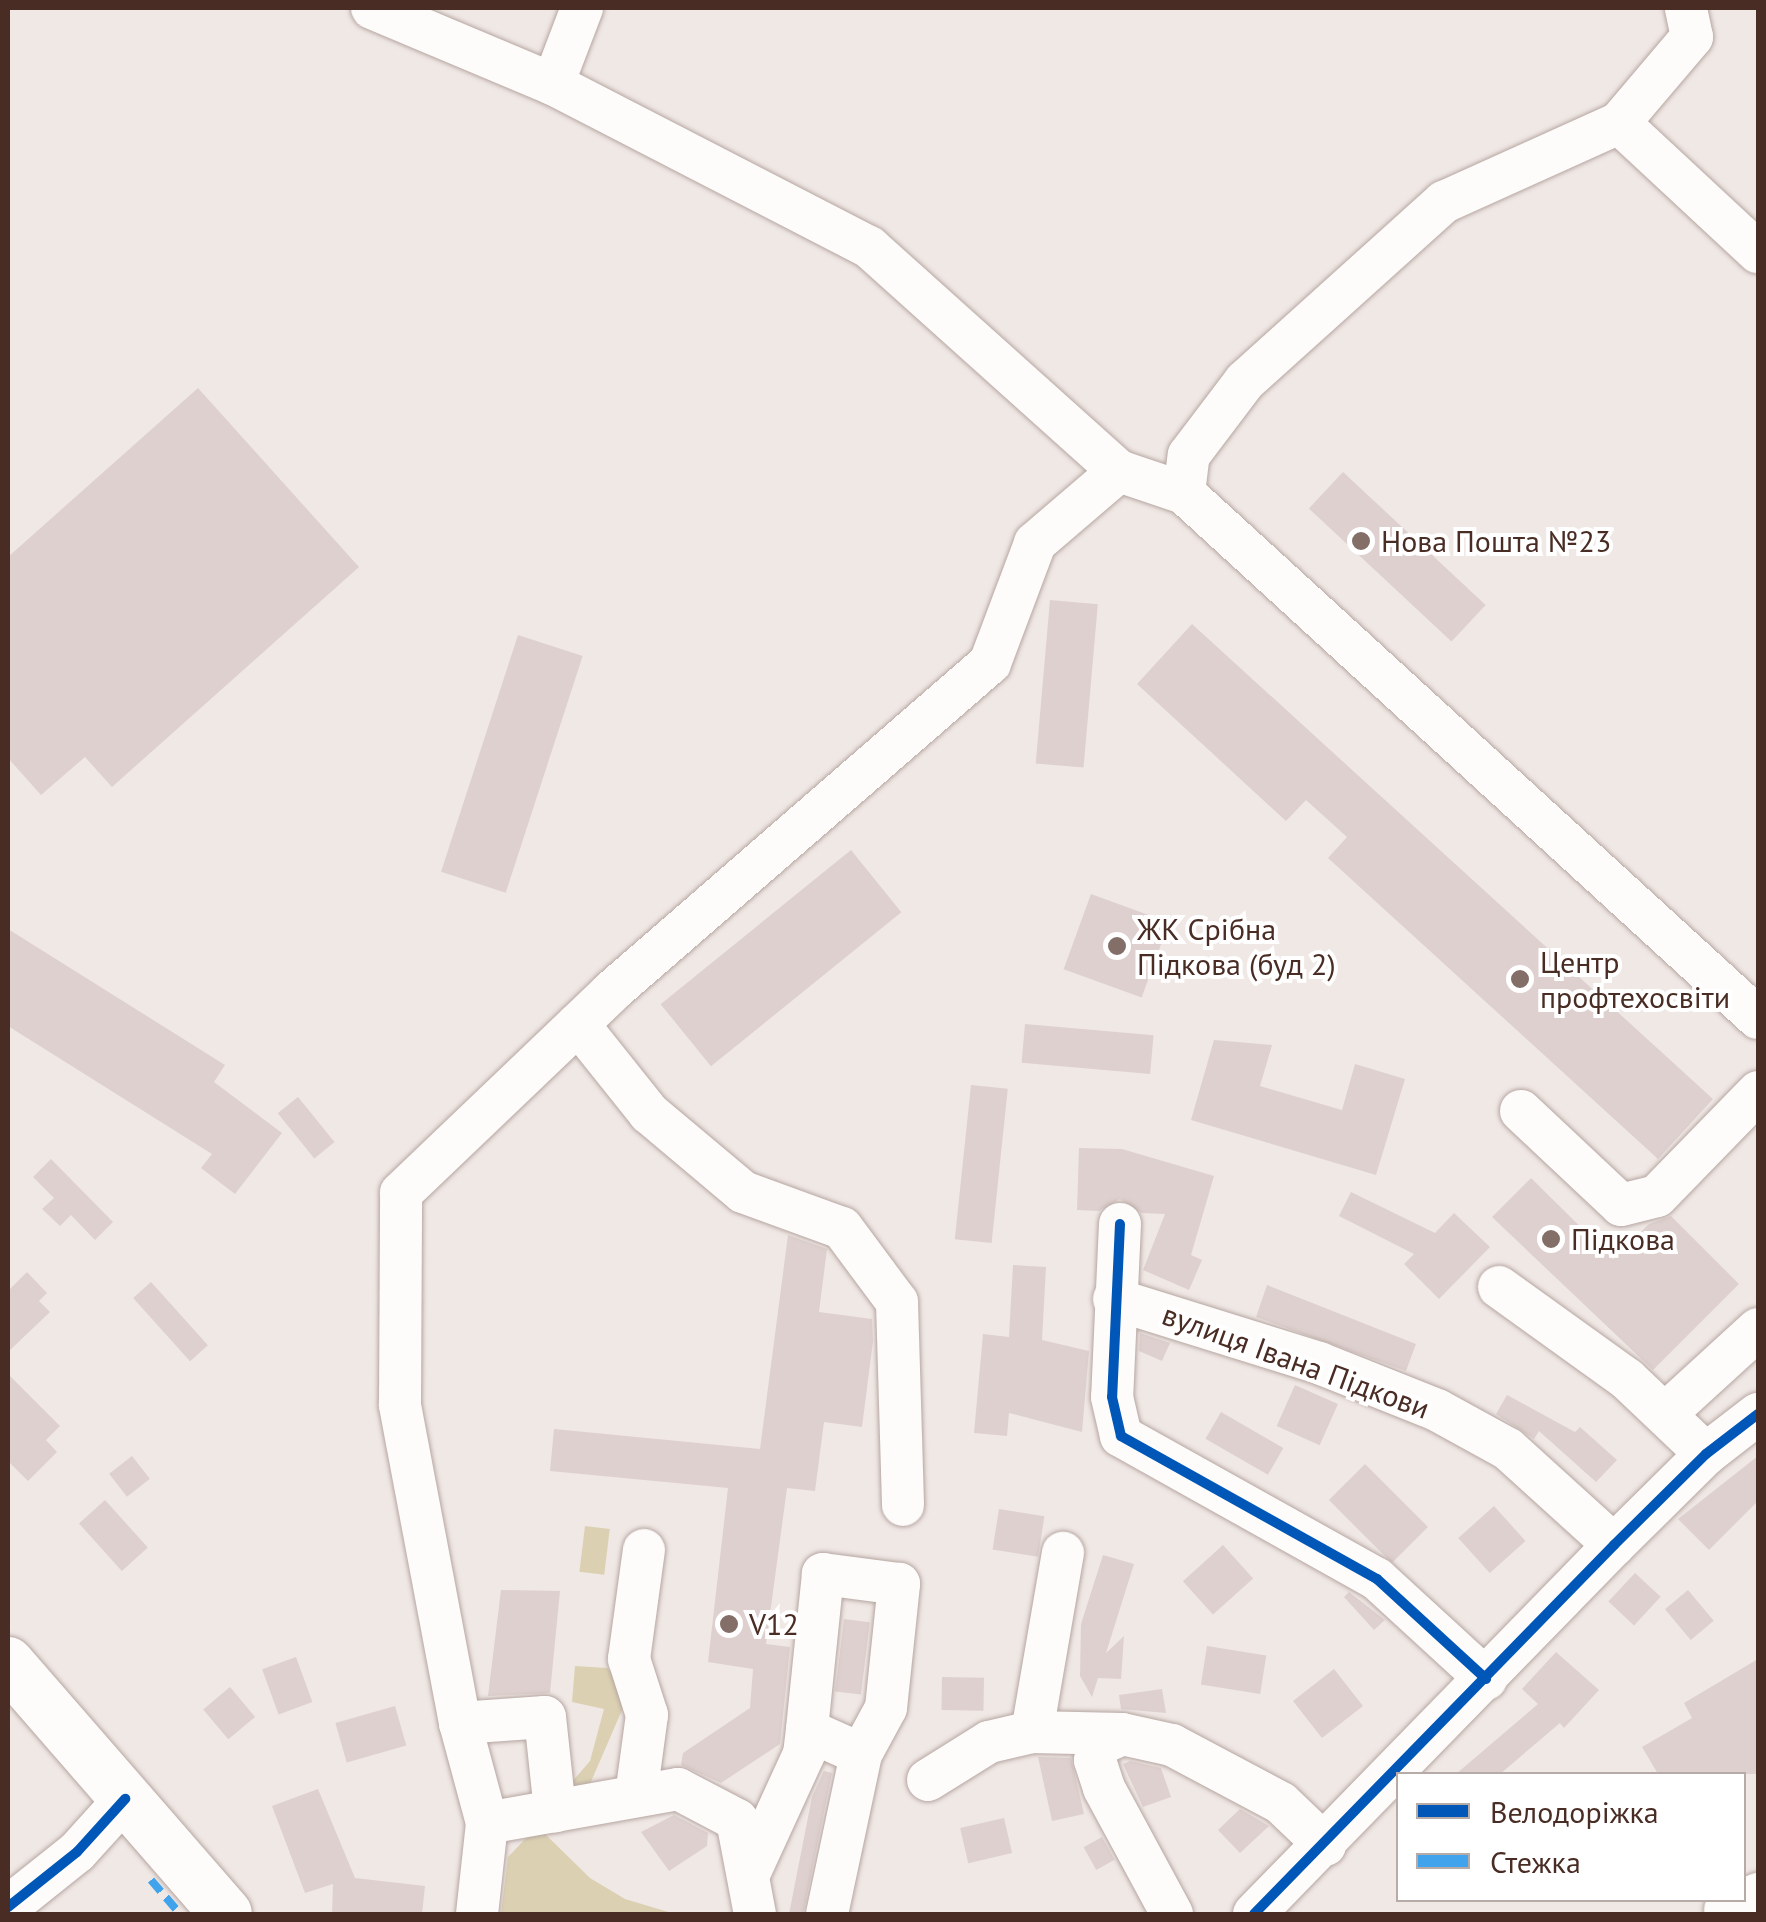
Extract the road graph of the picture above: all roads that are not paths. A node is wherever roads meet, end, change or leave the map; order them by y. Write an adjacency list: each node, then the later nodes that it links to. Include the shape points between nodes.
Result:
1 (372, 8): 4 (street)
2 (582, 8): 4 (street)
3 (1686, 8): 5 (street, via 1692,37)
4 (553, 84): 7 (street, via 869,247)
5 (1620, 123): 6 (street); 8 (street, via 1444,202 1246,382 1189,455)
6 (1758, 252)
7 (1118, 471): 8 (street); 10 (street, via 1036,543 990,663)
8 (1184, 493): 9 (street)
9 (1758, 1018)
10 (578, 1024): 20 (street, via 649,1114 743,1192 842,1228 897,1302); 26 (street, via 401,1193 400,1405)
11 (1758, 1092): 12 (street, via 1657,1196 1621,1205)
12 (1521, 1112)
13 (1120, 1224): 15 (street, вулиця Івана Підкови)
14 (1499, 1286): 17 (street)
15 (1114, 1299): 21 (street, вулиця Івана Підкови, via 1319,1363 1437,1410 1508,1448); 25 (street, вулиця Івана Підкови, via 1112,1396 1121,1436 1377,1579)
16 (1758, 1330): 17 (street)
17 (1665, 1414): 19 (street)
18 (1758, 1414): 19 (street)
19 (1706, 1454): 21 (street)
20 (904, 1504)
21 (1614, 1545): 25 (street)
22 (644, 1550): 32 (street, via 629,1658 647,1715)
23 (1063, 1552): 28 (street)
24 (8, 1663): 33 (main road)
25 (1486, 1679): 36 (street)
26 (460, 1723): 34 (street, via 544,1717); 35 (street)
27 (807, 1730): 30 (street); 30 (street, via 823,1574 899,1584 886,1708); 37 (street)
28 (1032, 1732): 29 (street); 31 (street, via 988,1742)
29 (1122, 1734): 36 (street, via 1172,1746 1233,1776 1281,1804); 42 (street, via 1100,1744 1096,1760 1143,1869)
30 (861, 1754): 41 (street)
31 (928, 1780)
32 (636, 1796): 34 (street); 37 (street, via 678,1789 737,1820)
33 (125, 1800): 38 (street, via 77,1852); 39 (main road)
34 (556, 1811): 35 (street)
35 (488, 1823): 40 (street)
36 (1325, 1845): 43 (street)
37 (752, 1894)
38 (8, 1907)
39 (226, 1914)
40 (478, 1914)
41 (827, 1914)
42 (1172, 1914)
43 (1254, 1914)

